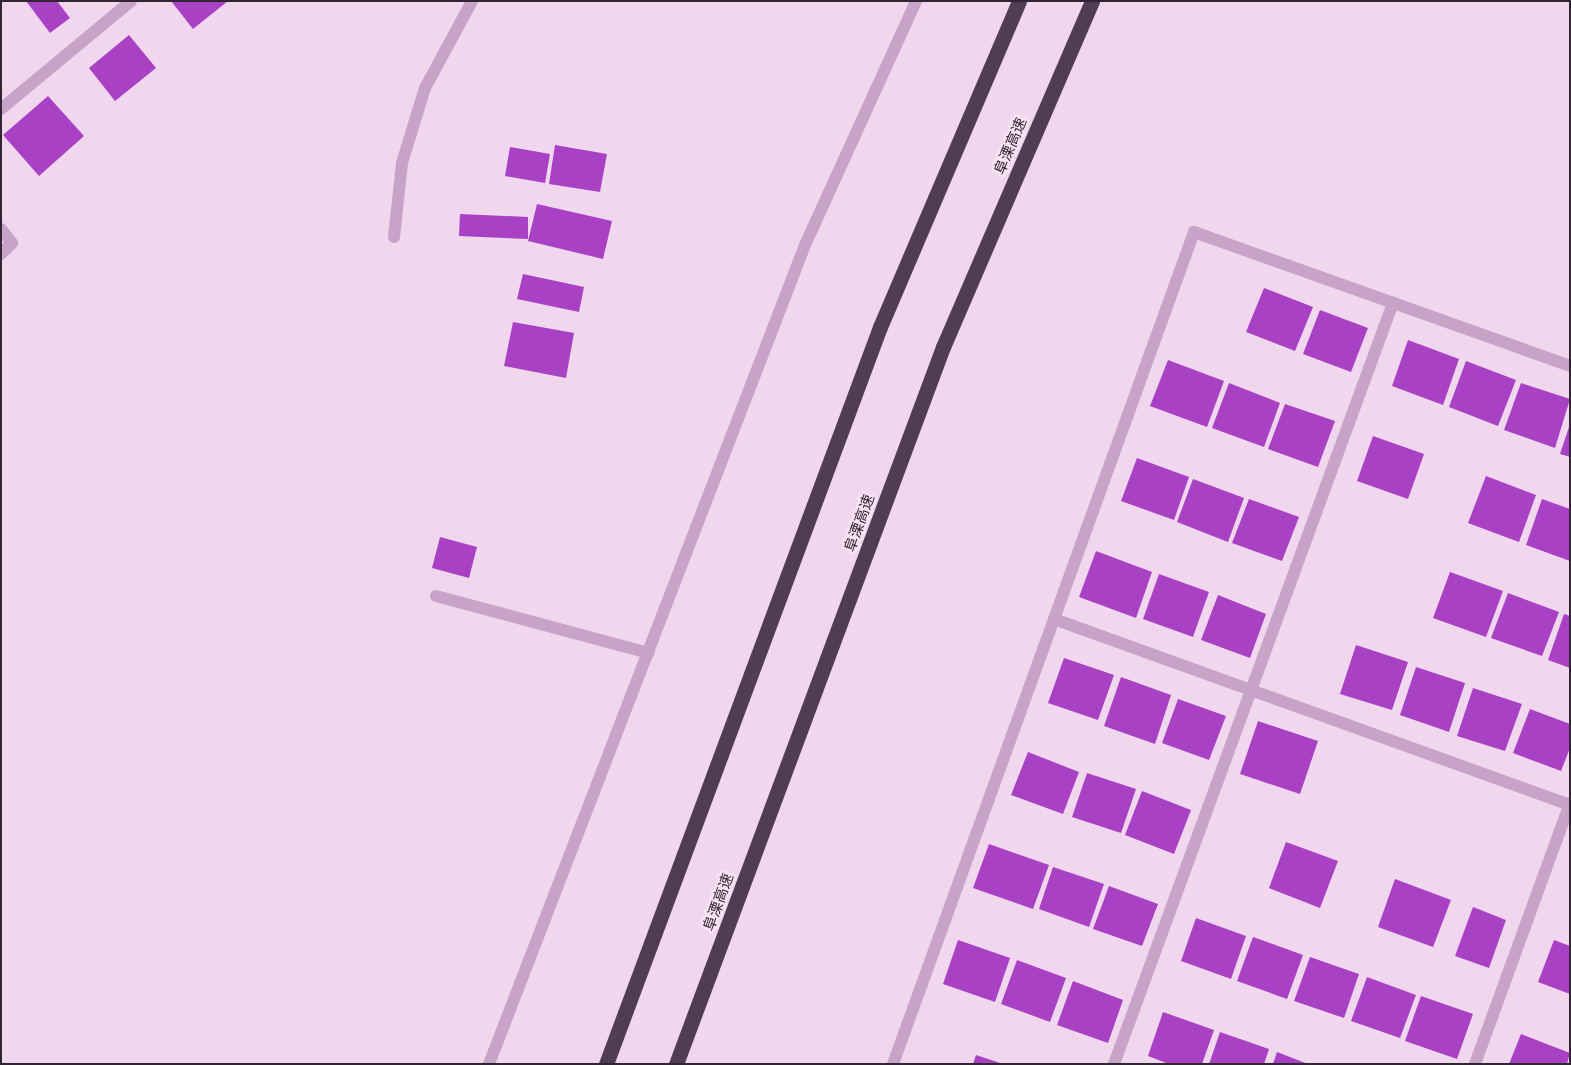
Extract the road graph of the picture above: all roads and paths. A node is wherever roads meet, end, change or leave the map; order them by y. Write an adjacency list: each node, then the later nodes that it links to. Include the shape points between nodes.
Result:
1 (131, 1): 6 (street)
2 (472, 1): 8 (street, via 426,88 402,163)
3 (916, 1): 14 (street, via 805,245)
4 (1020, 1): 18 (highway, via 880,327)
5 (1092, 1): 19 (highway, 阜溧高速, via 943,347)
6 (1, 109)
7 (1, 228): 9 (street, via 12,243)
8 (394, 237)
9 (1, 254)
10 (1393, 303): 11 (street); 13 (street, via 1194,232); 15 (street)
11 (1570, 366)
12 (436, 596): 14 (street)
13 (1054, 619): 15 (street); 20 (street)
14 (648, 653): 17 (street)
15 (1251, 690): 16 (street); 21 (street)
16 (1570, 804): 22 (street)
17 (489, 1064)
18 (606, 1064)
19 (676, 1064)
20 (893, 1064)
21 (1114, 1064)
22 (1475, 1064)

